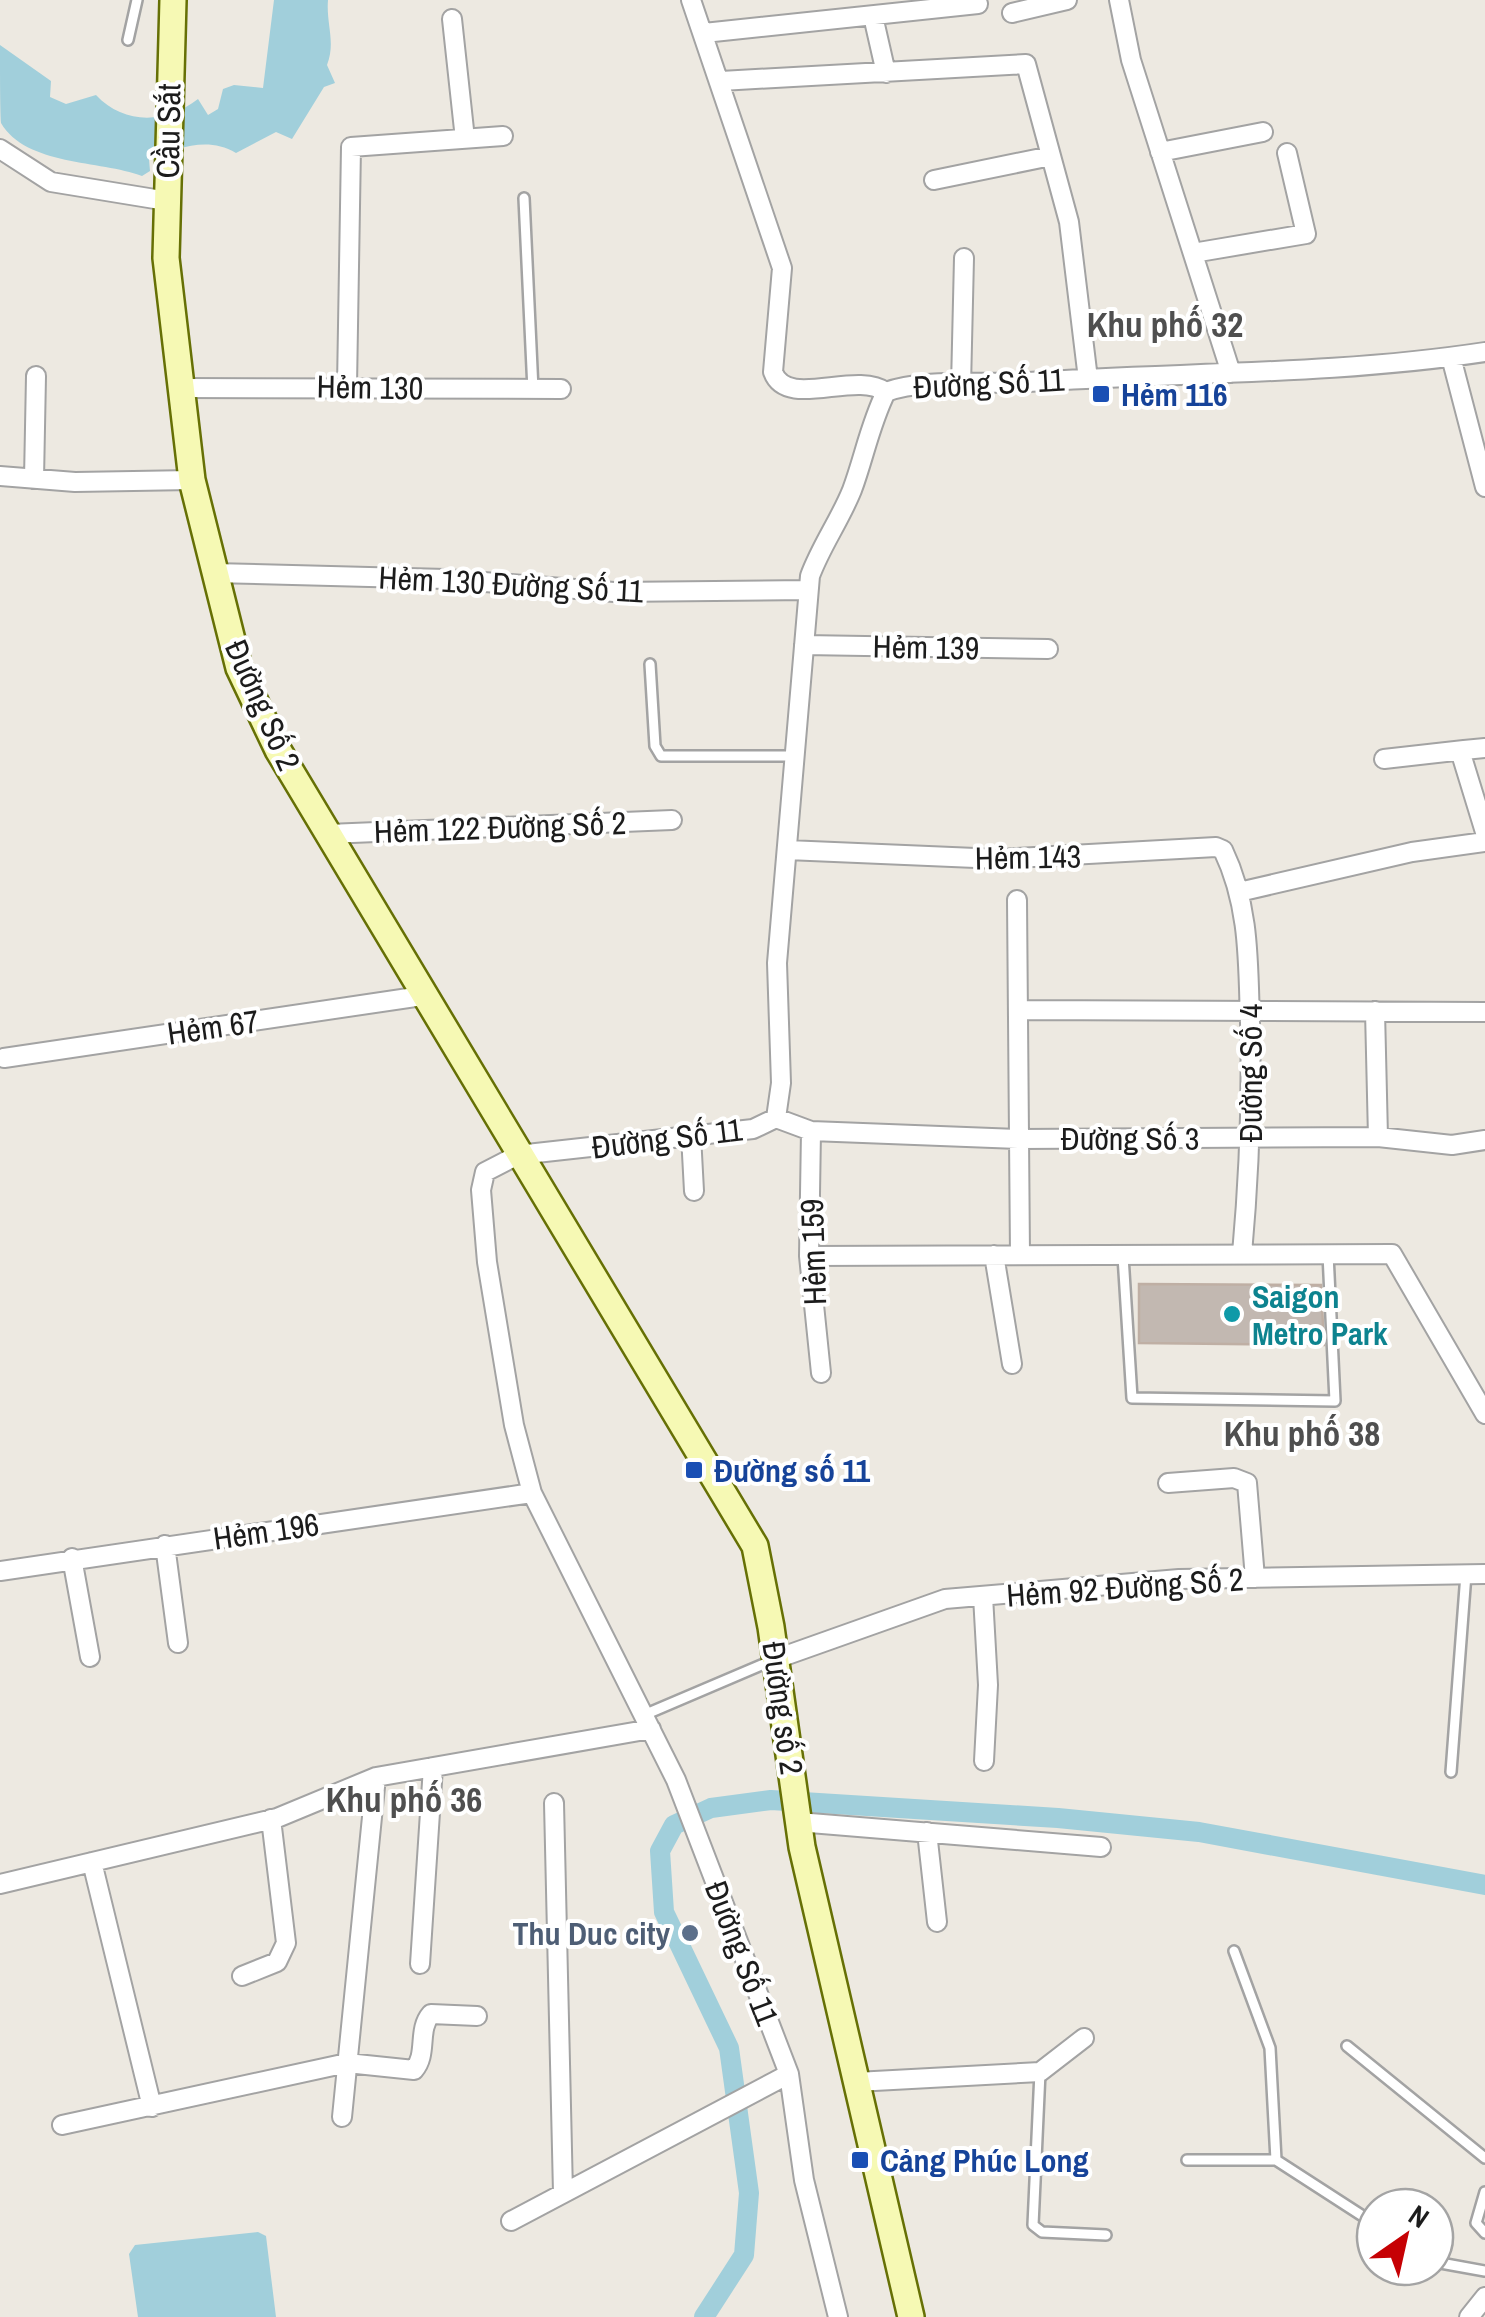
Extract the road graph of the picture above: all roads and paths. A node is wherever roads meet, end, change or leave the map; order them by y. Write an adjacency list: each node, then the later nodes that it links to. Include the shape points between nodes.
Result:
1 (137, 0): 11 (lane)
2 (173, 0): 23 (street, Cầu Sắt)
3 (692, 0): 10 (street)
4 (1067, 0): 7 (street)
5 (1118, 0): 18 (street)
6 (978, 4): 8 (street)
7 (1012, 13)
8 (872, 16): 10 (street); 12 (street)
9 (452, 19): 16 (street)
10 (704, 33): 13 (street)
11 (128, 40)
12 (886, 73): 13 (street); 20 (street, via 1026,64)
13 (721, 81): 36 (street, via 782,268 776,381 803,390 868,384)
14 (1264, 132): 18 (street)
15 (503, 136): 16 (street)
16 (465, 138): 31 (street, via 351,147)
17 (0, 149): 23 (street, via 51,182)
18 (1160, 152): 24 (street)
19 (1287, 154): 24 (street, via 1306,234)
20 (1051, 156): 21 (street); 30 (street, via 1069,222)
21 (934, 180)
22 (524, 198): 35 (lane)
23 (167, 202): 33 (street, Đường Số 2)
24 (1193, 253): 28 (street)
25 (964, 258): 32 (street)
26 (1485, 352): 27 (street, Đường Số 11)
27 (1451, 358): 28 (street, Đường Số 11); 40 (street)
28 (1231, 372): 30 (street, Đường Số 11)
29 (36, 376): 38 (street)
30 (1088, 379): 32 (street, Đường Số 11)
31 (346, 386): 33 (street, Hẻm 130); 35 (street, Hẻm 130)
32 (961, 386): 36 (street, Đường Số 11, via 912,382)
33 (180, 388): 39 (street, Đường Số 2)
34 (560, 389): 35 (street, Hẻm 130)
35 (533, 390)
36 (886, 392): 42 (street, Đường Số 11)
37 (0, 476): 38 (street)
38 (34, 479): 39 (street)
39 (192, 480): 41 (street, Đường Số 2)
40 (1485, 486)
41 (213, 573): 42 (street, Hẻm 130 Đường Số 11, via 446,579 614,592); 52 (street, Đường Số 2, via 239,668)
42 (808, 590): 43 (street, Đường Số 11)
43 (804, 645): 44 (street, Hẻm 139); 48 (street, Đường Số 11)
44 (1048, 650)
45 (650, 664): 48 (lane, via 655,746 662,756)
46 (1485, 748): 47 (street)
47 (1464, 750): 49 (street); 51 (street)
48 (794, 756): 54 (street, Đường Số 11)
49 (1384, 759)
50 (672, 820): 52 (street, Hẻm 122 Đường Số 2)
51 (1485, 832)
52 (328, 834): 57 (street, Đường Số 2)
53 (1485, 842): 55 (street)
54 (787, 850): 55 (street, Hẻm 143, via 999,859 1216,847); 63 (street, Đường Số 11, via 777,964)
55 (1239, 892): 59 (street, Đường Số 4, via 1249,942)
56 (1017, 900): 58 (street)
57 (422, 996): 62 (street, Hẻm 67); 70 (street, Đường Số 2)
58 (1019, 1010): 59 (street); 68 (street)
59 (1249, 1011): 60 (street); 67 (street, Đường Số 4)
60 (1375, 1012): 61 (street); 66 (street)
61 (1485, 1012)
62 (4, 1058)
63 (776, 1118): 64 (street, Đường Số 3); 65 (street, Đường Số 11, via 753,1129)
64 (811, 1131): 68 (street, Đường Số 3); 77 (street, Hẻm 159)
65 (691, 1136): 70 (street, Đường Số 11); 71 (street)
66 (1378, 1136): 67 (street, Đường Số 3); 69 (street, Đường Số 3, via 1452,1145)
67 (1252, 1137): 68 (street, Đường Số 3); 73 (street, Đường Số 4)
68 (1020, 1138): 76 (street)
69 (1485, 1140)
70 (518, 1155): 82 (street, Đường Số 11, via 485,1172 481,1190 486,1262); 91 (street, Đường số 2, via 755,1546)
71 (694, 1191)
72 (1123, 1254): 73 (street); 74 (lane, via 1132,1398 1335,1401); 76 (street)
73 (1242, 1254): 74 (street)
74 (1328, 1254): 80 (street, via 1392,1254)
75 (994, 1255): 76 (street); 77 (street); 78 (street)
76 (1020, 1255)
77 (809, 1256): 79 (street, Hẻm 159)
78 (1012, 1364)
79 (821, 1373)
80 (1485, 1414)
81 (1168, 1484): 87 (street, via 1234,1478 1247,1483)
82 (532, 1493): 83 (street, Hẻm 196); 92 (street, Đường Số 11)
83 (166, 1545): 84 (street, Hẻm 196); 89 (street)
84 (72, 1558): 85 (street, Hẻm 196); 90 (street)
85 (0, 1571)
86 (1476, 1574): 87 (street, Hẻm 92 Đường Số 2); 95 (lane)
87 (1254, 1578): 88 (street, Hẻm 92 Đường Số 2)
88 (983, 1596): 91 (street, Hẻm 92 Đường Số 2, via 945,1599); 93 (street)
89 (178, 1643)
90 (90, 1658)
91 (776, 1659): 92 (lane); 99 (street, Đường số 2)
92 (648, 1722): 94 (street); 113 (street, Đường Số 11)
93 (984, 1760)
94 (434, 1767): 96 (street); 106 (street)
95 (1451, 1772)
96 (376, 1777): 98 (street); 111 (street)
97 (554, 1803): 122 (street)
98 (271, 1819): 102 (street); 107 (street, via 286,1943 277,1962)
99 (798, 1822): 100 (street); 114 (street, Đường số 2)
100 (927, 1832): 101 (street); 104 (street)
101 (1101, 1846)
102 (92, 1862): 103 (street); 115 (street)
103 (0, 1884)
104 (937, 1922)
105 (1234, 1951): 120 (lane, via 1270,2048)
106 (420, 1964)
107 (242, 1976)
108 (477, 2016): 111 (street, via 432,2014 423,2025 414,2070)
109 (1084, 2038): 112 (street)
110 (1348, 2046): 118 (lane)
111 (348, 2063): 115 (street); 116 (street)
112 (1040, 2072): 114 (street); 126 (lane, via 1033,2225 1042,2232)
113 (790, 2074): 122 (street); 130 (street, Đường Số 11, via 804,2180)
114 (856, 2082): 131 (street, Đường số 2)
115 (152, 2107): 117 (street)
116 (342, 2117)
117 (62, 2125)
118 (1485, 2158)
119 (1188, 2160): 120 (lane)
120 (1276, 2160): 123 (lane)
121 (1485, 2192): 125 (lane, via 1476,2223)
122 (563, 2193): 124 (street)
123 (1355, 2211)
124 (511, 2220)
125 (1485, 2233)
126 (1106, 2235)
127 (1455, 2266): 128 (lane)
128 (1485, 2271)
129 (1485, 2297): 132 (street)
130 (838, 2317)
131 (911, 2317)
132 (1470, 2317)

